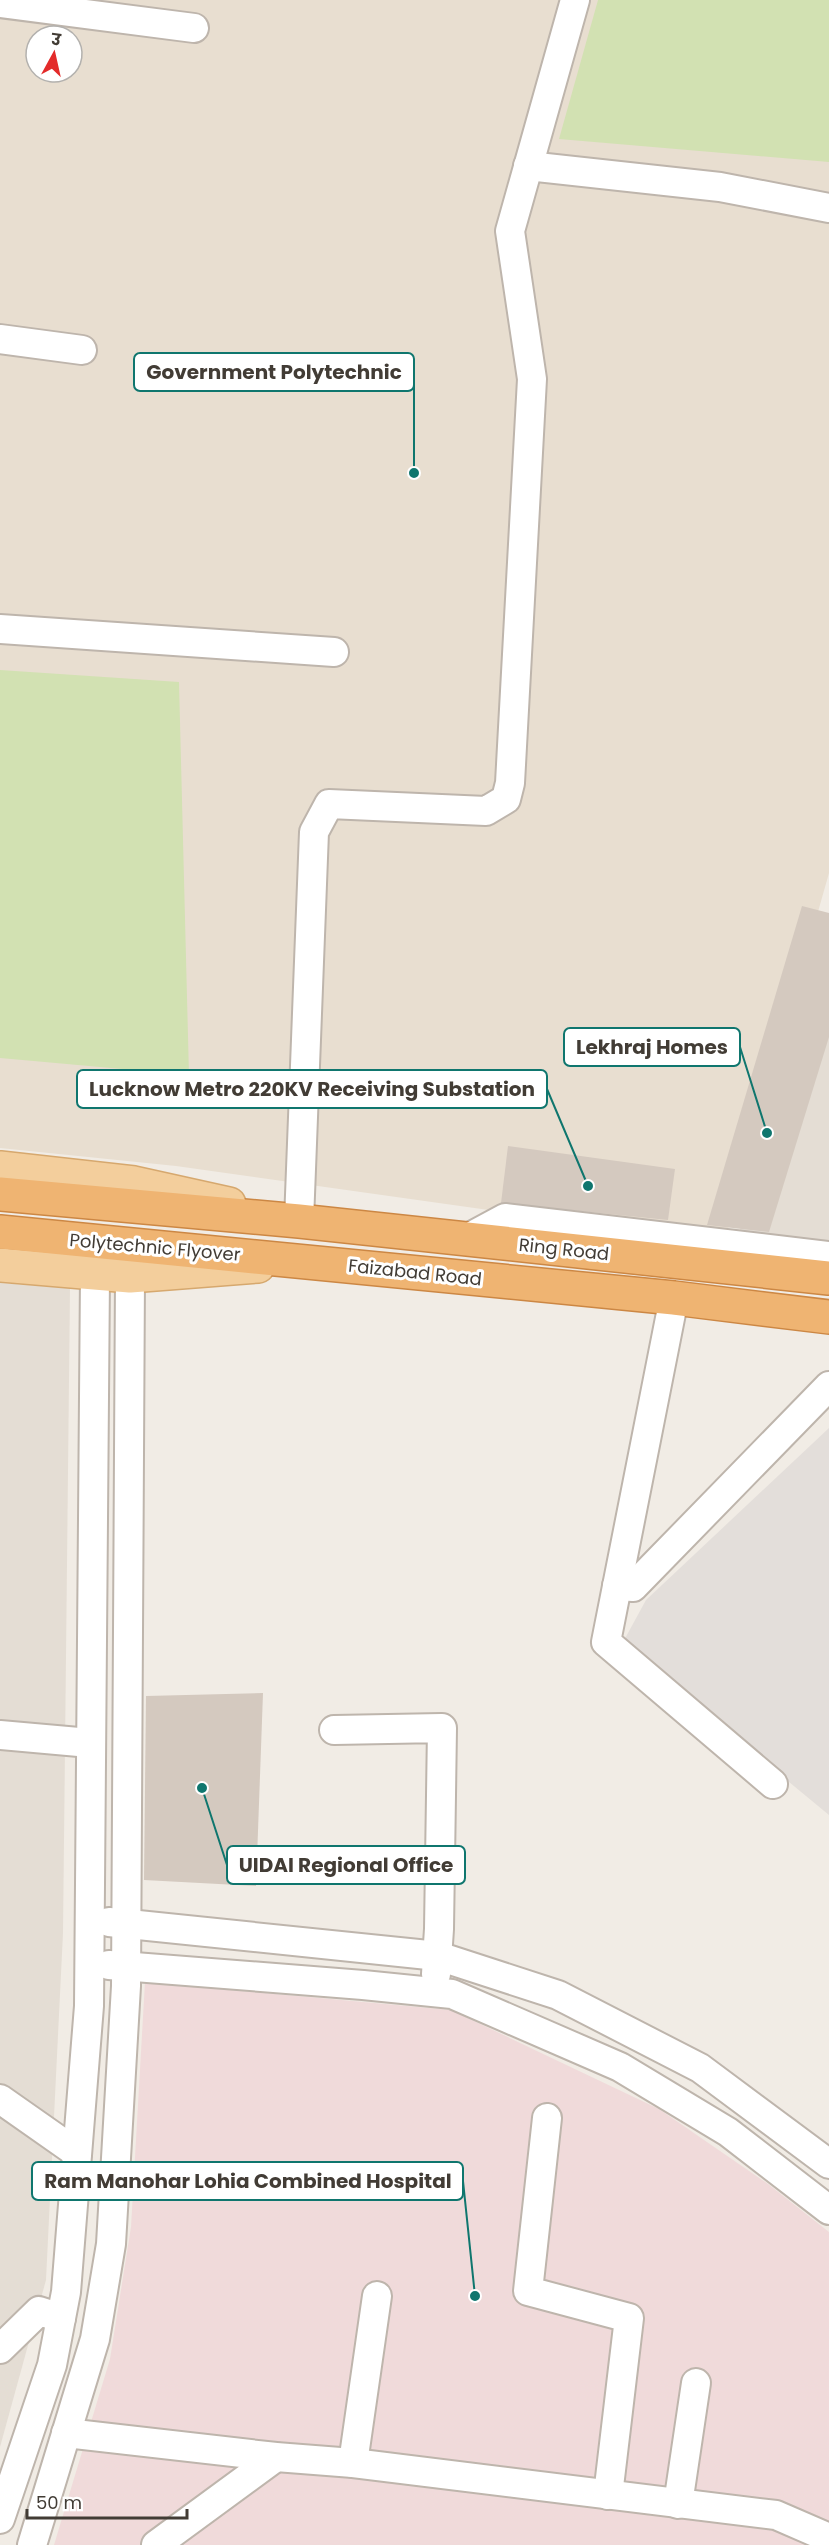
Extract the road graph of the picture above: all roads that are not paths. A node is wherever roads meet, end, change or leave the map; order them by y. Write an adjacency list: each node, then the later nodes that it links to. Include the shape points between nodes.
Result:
1 (575, 0): 4 (street)
2 (0, 3): 3 (street)
3 (194, 28)
4 (528, 166): 5 (street, via 720,188); 12 (street, via 510,231 532,379 510,783 506,799 486,811 329,804 314,832)
5 (829, 208)
6 (0, 339): 7 (street)
7 (82, 350)
8 (0, 629): 9 (street)
9 (334, 652)
10 (0, 1168): 12 (main road, via 134,1183)
11 (0, 1194): 12 (highway)
12 (299, 1221): 14 (highway, Ring Road)
13 (0, 1232): 16 (highway, Polytechnic Flyover)
14 (466, 1239): 15 (street, via 505,1218); 20 (highway, Ring Road)
15 (829, 1256)
16 (310, 1261): 19 (main road, Faizabad Road); 21 (highway, Faizabad Road)
17 (0, 1265): 18 (main road, Faizabad Road)
18 (95, 1275): 19 (main road, Faizabad Road); 24 (street)
19 (130, 1276): 25 (street)
20 (829, 1278)
21 (674, 1298): 22 (highway, Faizabad Road); 26 (street)
22 (829, 1317)
23 (829, 1386): 26 (street, via 633,1587)
24 (92, 1490): 25 (street); 29 (street)
25 (129, 1491): 32 (street)
26 (617, 1586): 30 (street, via 606,1642)
27 (334, 1730): 34 (street, via 442,1728)
28 (0, 1735): 29 (street)
29 (90, 1743): 31 (street)
30 (773, 1784)
31 (89, 1920): 32 (street); 35 (street)
32 (126, 1924): 33 (street); 36 (street)
33 (304, 1942): 34 (street); 37 (street)
34 (438, 1956): 38 (street); 42 (street, via 558,1995 700,2068)
35 (89, 1964): 36 (street); 41 (street)
36 (126, 1967): 37 (street); 49 (street, via 111,2244 95,2340)
37 (299, 1980): 38 (street)
38 (434, 1992): 43 (street, via 452,1994 620,2067 728,2132)
39 (0, 2098): 41 (street)
40 (548, 2118): 53 (street, via 528,2290 629,2318)
41 (77, 2153): 45 (street)
42 (829, 2164)
43 (829, 2210)
44 (377, 2296): 51 (street)
45 (61, 2318): 46 (street, via 39,2312); 48 (street, via 52,2365)
46 (0, 2349)
47 (696, 2383): 54 (street)
48 (35, 2415): 49 (street); 52 (street)
49 (66, 2433): 50 (street); 52 (street); 57 (street)
50 (276, 2457): 51 (street); 58 (street)
51 (353, 2463): 53 (street)
52 (17, 2468): 55 (street)
53 (608, 2495): 54 (street)
54 (678, 2504): 56 (street, via 776,2515)
55 (0, 2519)
56 (829, 2538)
57 (32, 2545)
58 (156, 2545)

